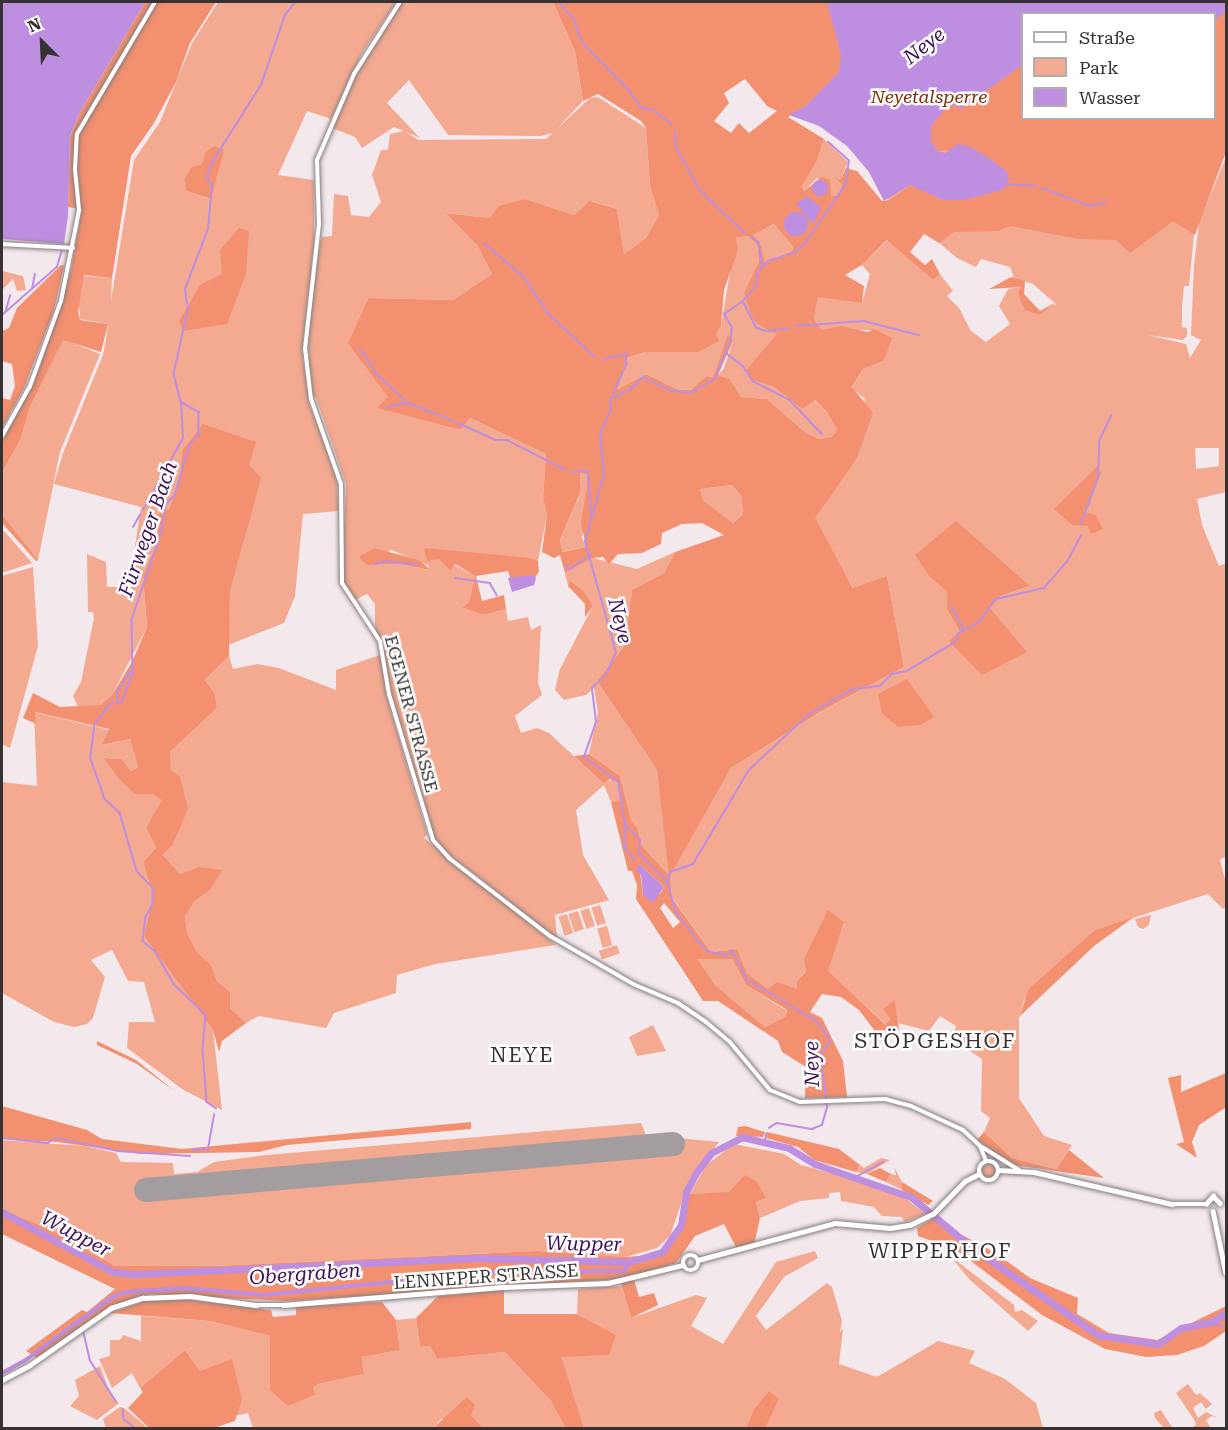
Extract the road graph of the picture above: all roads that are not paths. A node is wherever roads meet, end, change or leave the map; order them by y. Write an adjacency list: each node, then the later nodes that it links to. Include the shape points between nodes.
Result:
1 (155, 2): 4 (street, via 78,134 75,169 80,204)
2 (400, 2): 6 (street, EGENER STRASSE, via 354,74 317,160 319,224 304,336 310,393 341,484 342,583 380,641 389,694 430,834 442,852 550,936 633,984 678,1003 706,1022 729,1041 770,1090 800,1102 885,1099 950,1123)
3 (2, 244): 4 (street)
4 (73, 248): 5 (street, via 58,311 31,383)
5 (2, 436)
6 (980, 1146): 7 (street); 9 (street, EGENER STRASSE)
7 (986, 1161): 8 (main road, via 994,1163); 10 (main road)
8 (998, 1170): 9 (main road); 10 (main road, via 990,1180)
9 (1019, 1170): 13 (main road, via 1172,1204)
10 (979, 1174): 15 (main road, via 965,1181 927,1217 905,1226 835,1223)
11 (1220, 1203): 12 (main road); 13 (main road, via 1213,1196); 14 (main road)
12 (1227, 1203)
13 (1206, 1204): 14 (main road)
14 (1213, 1211): 17 (main road)
15 (698, 1260): 16 (main road, via 693,1270); 16 (main road, via 688,1255)
16 (683, 1265): 18 (main road, LENNEPER STRASSE, via 608,1283 273,1305 160,1296 135,1299 111,1308)
17 (1227, 1273)
18 (2, 1380)

